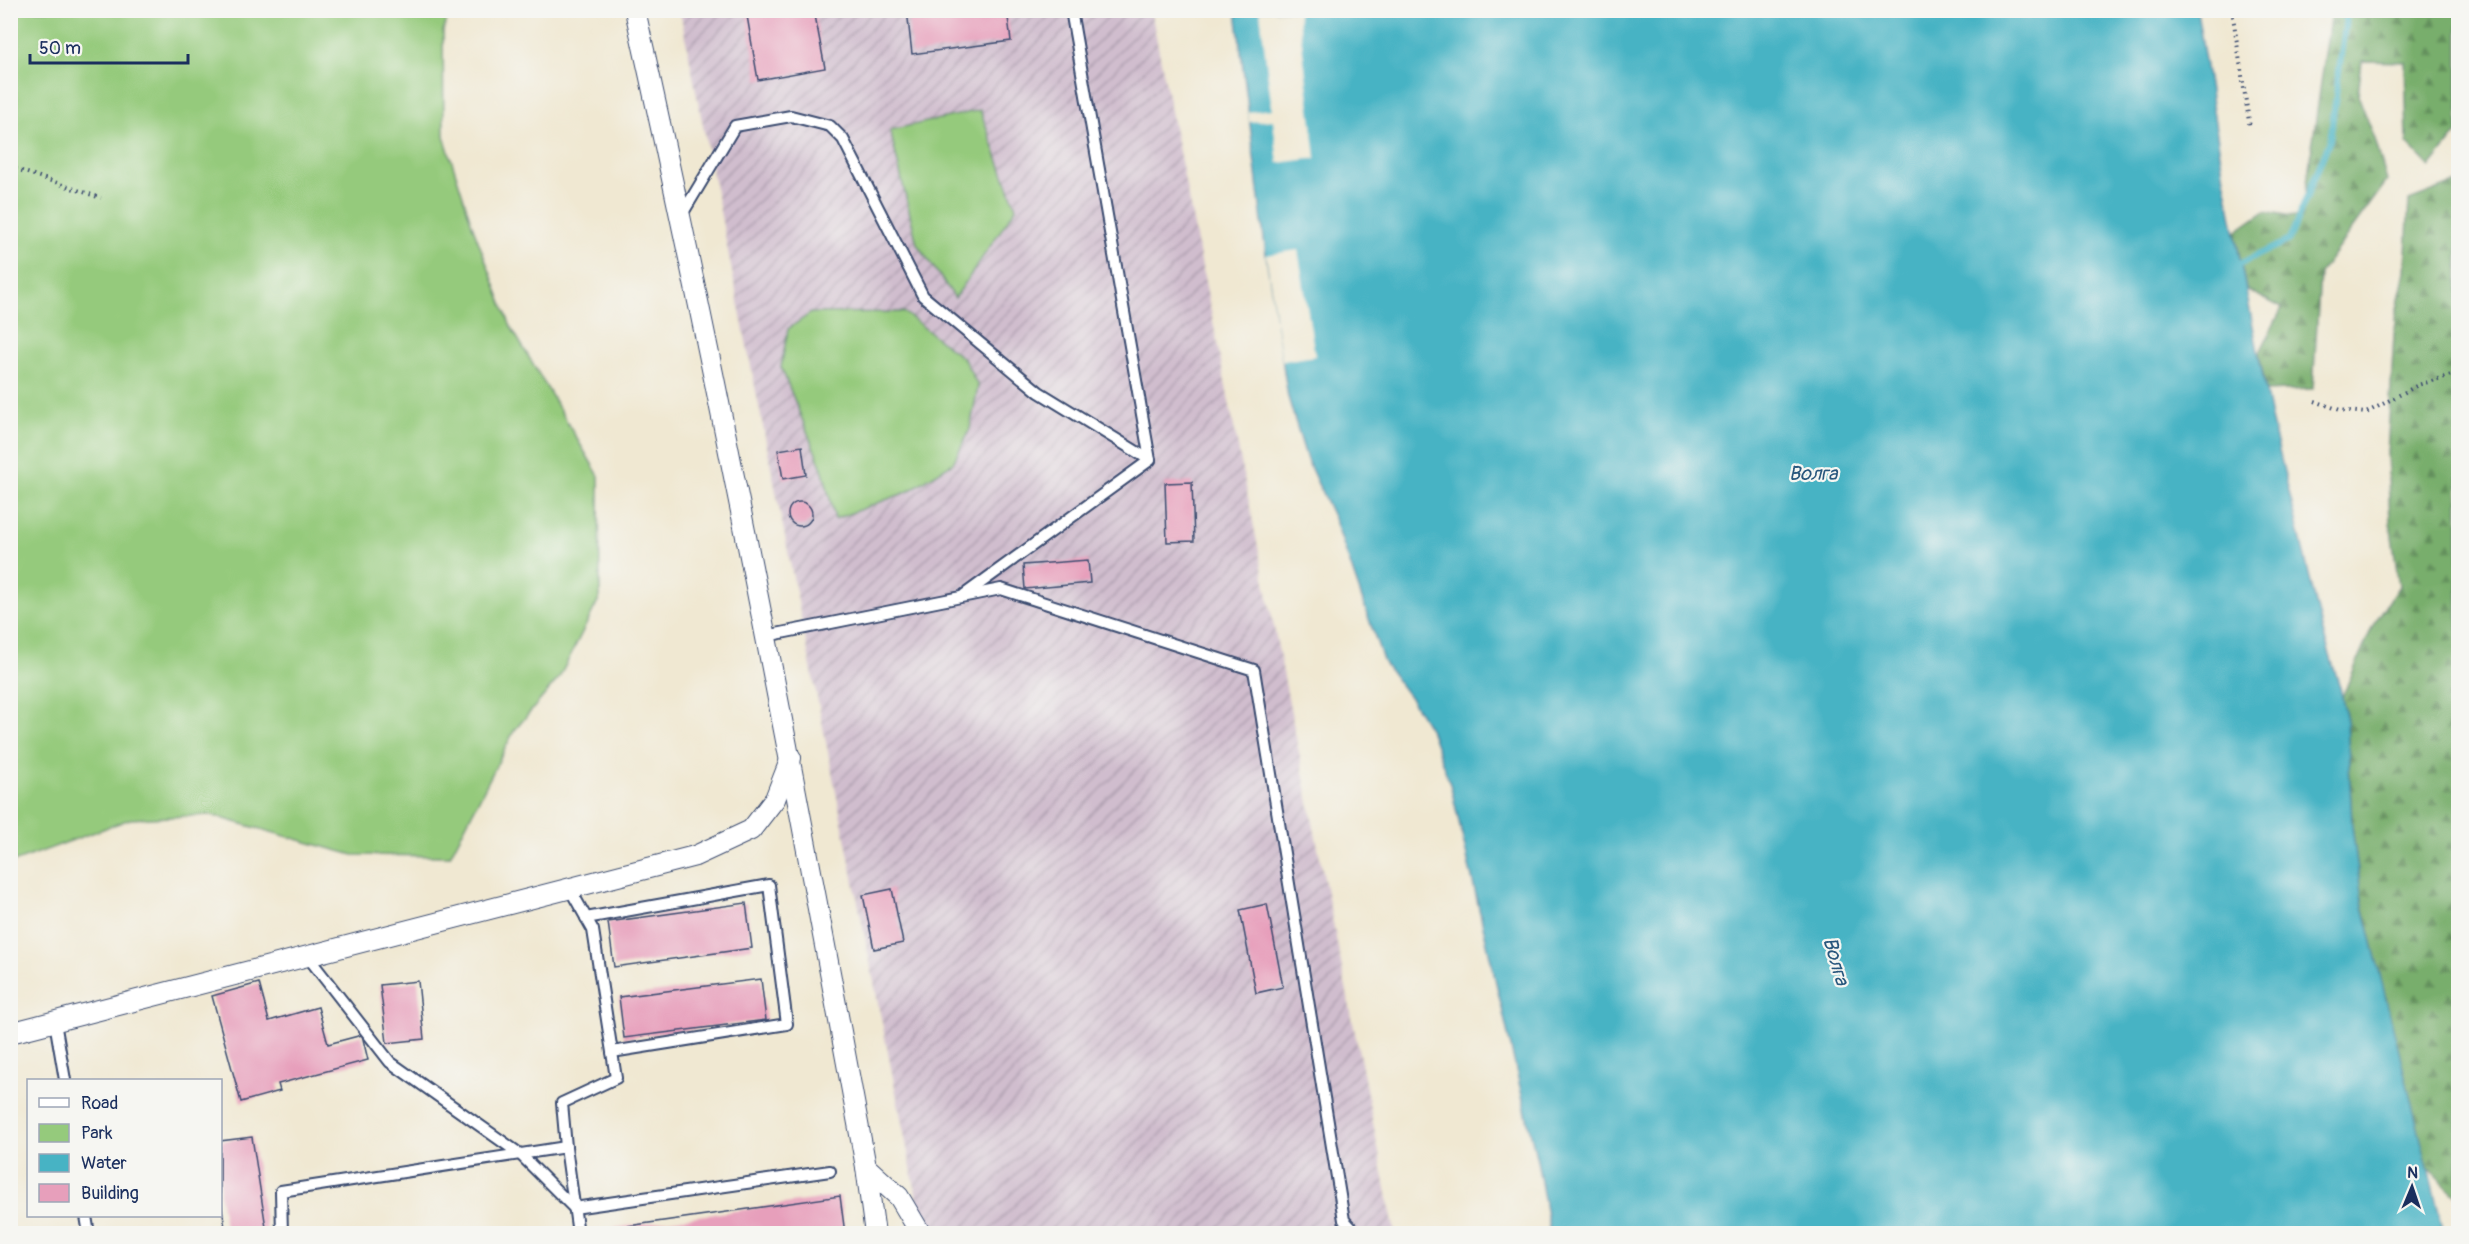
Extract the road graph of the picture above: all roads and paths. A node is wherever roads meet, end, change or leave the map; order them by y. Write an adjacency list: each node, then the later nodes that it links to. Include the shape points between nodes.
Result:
1 (635, 10): 7 (street)
2 (1071, 10): 10 (lane)
3 (2232, 10): 4 (path)
4 (2250, 128)
5 (10, 167): 6 (path)
6 (101, 198)
7 (681, 217): 10 (lane, via 735,126 791,116 830,126 843,139 923,296 1039,392); 12 (street)
8 (2458, 374): 9 (path, via 2418,385 2366,413)
9 (2314, 401)
10 (1150, 460): 11 (lane)
11 (962, 597): 12 (lane); 32 (lane, via 1001,589 1254,670 1344,1220)
12 (766, 636): 13 (street)
13 (791, 758): 14 (street, via 775,800 751,830 695,856); 23 (street)
14 (570, 889): 15 (lane); 16 (street)
15 (586, 918): 19 (lane, via 593,930); 19 (lane, via 769,885 787,1024)
16 (308, 957): 17 (street); 22 (lane, via 390,1062)
17 (55, 1022): 18 (street); 20 (lane)
18 (10, 1033)
19 (612, 1052): 21 (lane, via 615,1078 562,1103)
20 (65, 1079)
21 (566, 1147): 22 (lane); 25 (lane)
22 (520, 1154): 25 (lane); 28 (lane, via 281,1191)
23 (866, 1167): 30 (street); 31 (street, via 899,1197)
24 (830, 1172): 25 (lane)
25 (574, 1208): 29 (lane)
26 (86, 1217): 27 (lane)
27 (89, 1233)
28 (282, 1233)
29 (578, 1233)
30 (875, 1233)
31 (921, 1233)
32 (1357, 1233)

